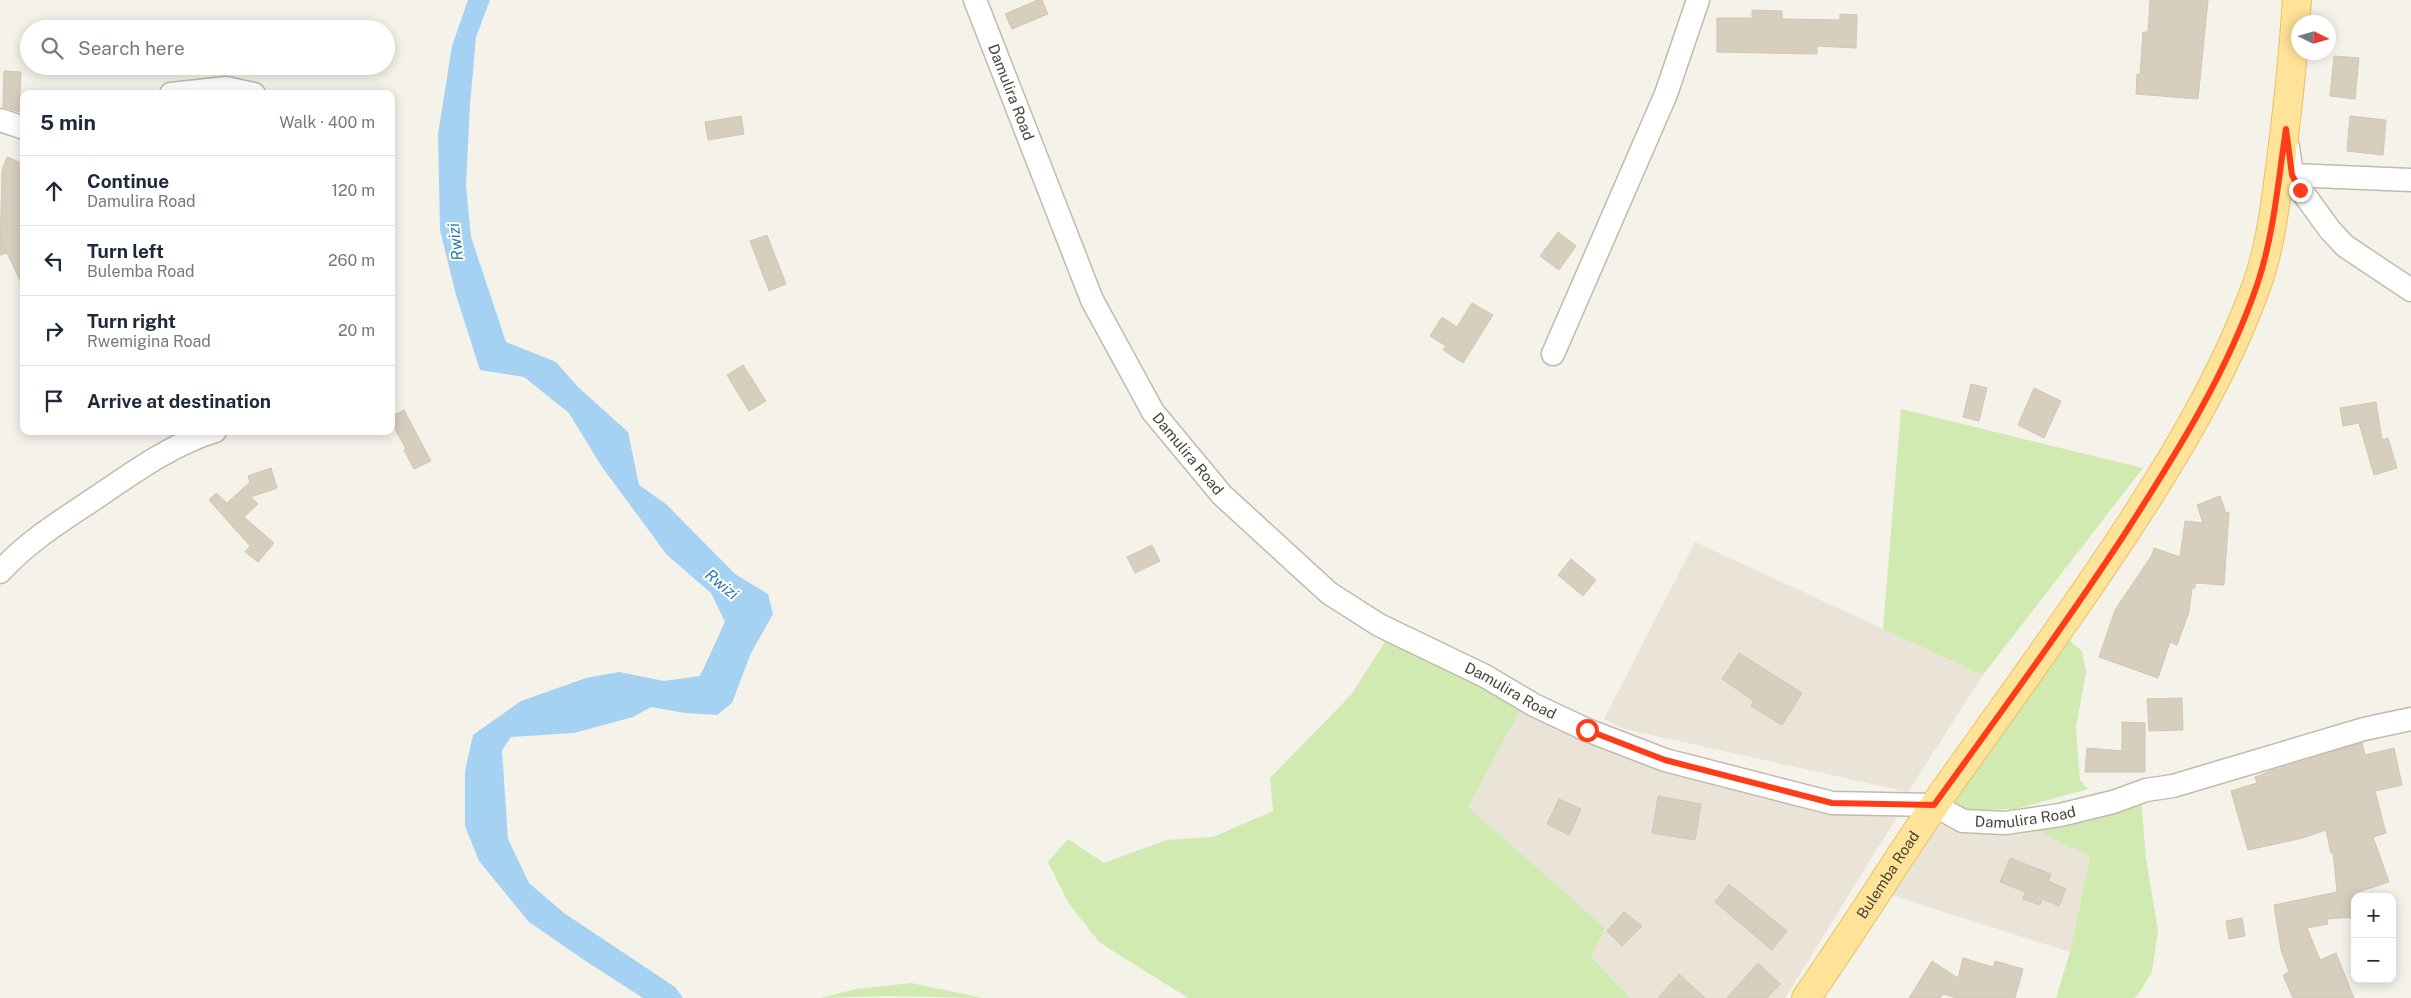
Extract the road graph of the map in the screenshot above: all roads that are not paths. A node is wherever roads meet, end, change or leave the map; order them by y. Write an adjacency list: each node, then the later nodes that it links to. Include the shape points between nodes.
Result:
1 (975, 0): 16 (street, Damulira Road, via 1092,300 1153,412 1222,495 1329,594 1379,625 1485,676 1534,705 1587,730 1665,760 1832,803)
2 (1698, 0): 12 (street, via 1666,94)
3 (2298, 0): 8 (main road, Bulemba Road)
4 (208, 90): 5 (street)
5 (235, 90)
6 (0, 120): 7 (street)
7 (20, 127)
8 (2286, 129): 9 (street); 16 (main road, Bulemba Road, via 2273,219 2257,285 2205,402 2168,467 2077,606)
9 (2292, 175): 10 (street); 11 (street, via 2317,213 2345,246)
10 (2411, 180)
11 (2411, 290)
12 (1553, 354)
13 (206, 435): 14 (street, via 184,444 113,486 35,538)
14 (0, 572)
15 (2411, 719): 16 (street, Damulira Road, via 2364,729 2173,786 2146,790 2113,802 2053,816 2005,823 1963,821)
16 (1934, 805): 17 (main road, Bulemba Road)
17 (1806, 998)

